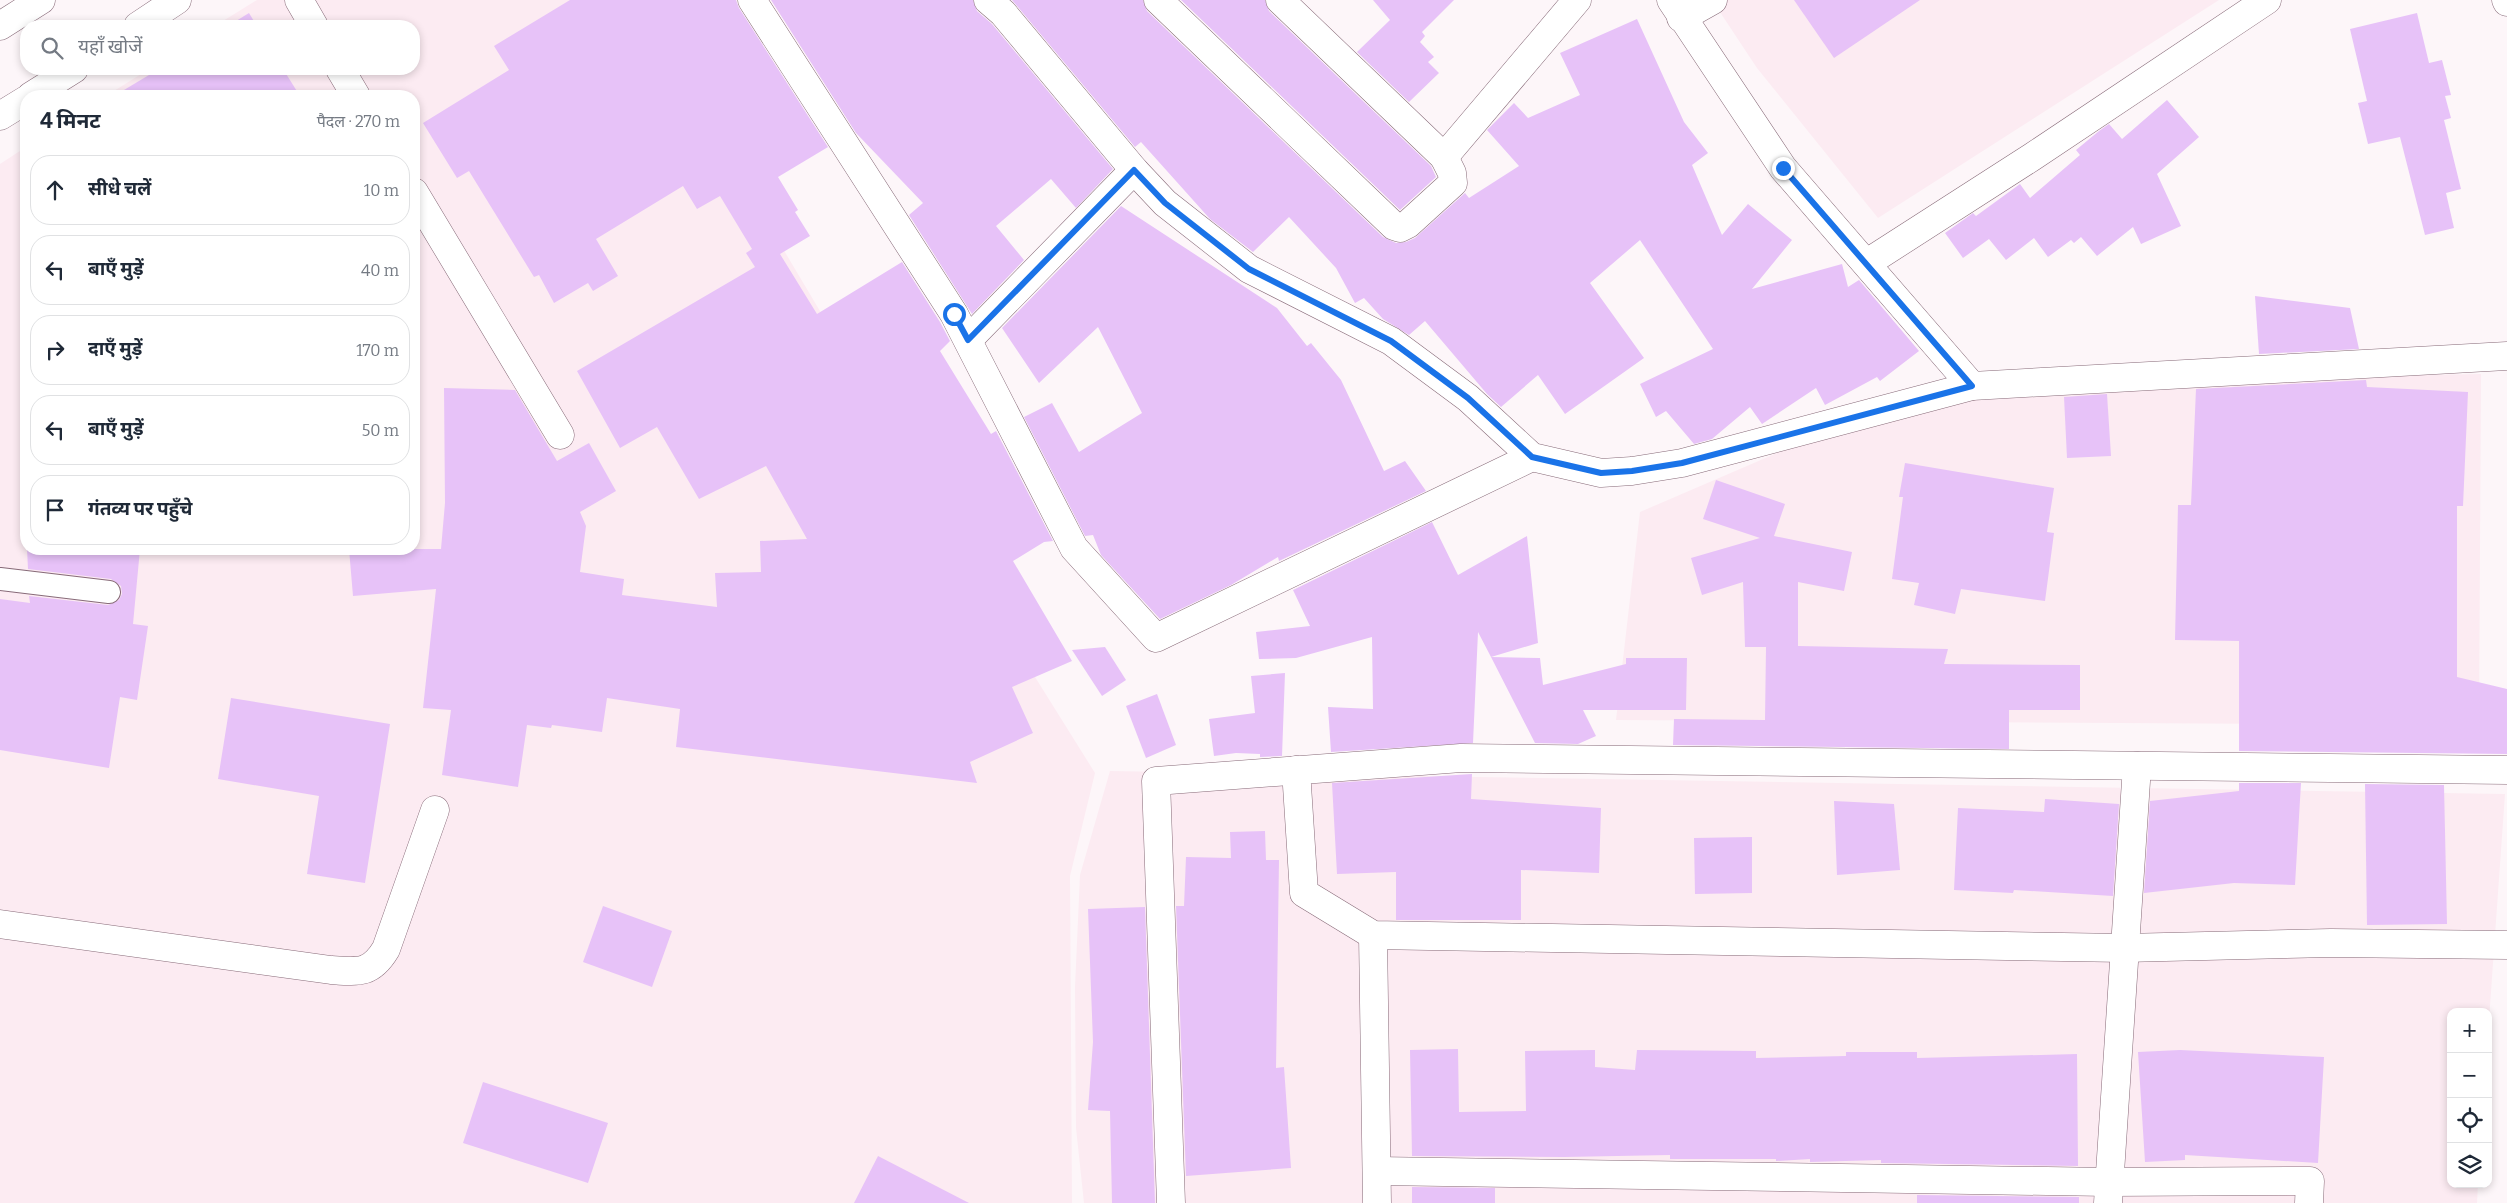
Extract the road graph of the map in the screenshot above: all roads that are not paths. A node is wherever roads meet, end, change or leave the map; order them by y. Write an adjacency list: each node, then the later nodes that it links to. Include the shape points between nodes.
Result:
1 (41, 0): 14 (street)
2 (177, 0): 12 (street)
3 (299, 0): 13 (street)
4 (752, 0): 25 (street)
5 (988, 0): 22 (street, via 1003,13)
6 (1158, 0): 21 (street, via 1394,226 1400,228 1408,224 1453,183)
7 (1280, 0): 21 (street)
8 (1578, 0): 21 (street)
9 (1712, 0): 11 (street)
10 (2266, 0): 24 (street)
11 (1676, 9): 24 (street, via 1783,168)
12 (147, 20)
13 (311, 20)
14 (0, 26)
15 (65, 75): 17 (street)
16 (344, 75): 18 (street)
17 (41, 90)
18 (352, 90)
19 (20, 104): 20 (street)
20 (0, 116)
21 (1444, 157)
22 (1134, 170): 25 (street); 29 (street, via 1165,203 1249,269 1391,341 1468,398)
23 (420, 202): 28 (street)
24 (1867, 263): 27 (street)
25 (968, 340): 29 (street, via 1074,548 1156,638)
26 (2507, 356): 27 (street)
27 (1972, 386): 29 (street, via 1682,463 1601,473)
28 (560, 435)
29 (1532, 457)
30 (0, 579): 31 (lane)
31 (109, 592)
32 (2137, 766): 33 (street, via 1460,758); 34 (street); 39 (street)
33 (1296, 770): 37 (street, via 1304,893); 42 (street, via 1156,781)
34 (2507, 770)
35 (435, 810): 36 (street, via 386,948 379,961 368,970 331,970)
36 (0, 924)
37 (1373, 935): 39 (street); 40 (street)
38 (2507, 945): 39 (street, via 2331,943)
39 (2124, 948): 41 (street)
40 (1377, 1171): 41 (street); 43 (street)
41 (2108, 1192): 44 (street, via 2310,1181)
42 (1171, 1203)
43 (1378, 1203)
44 (2309, 1203)

